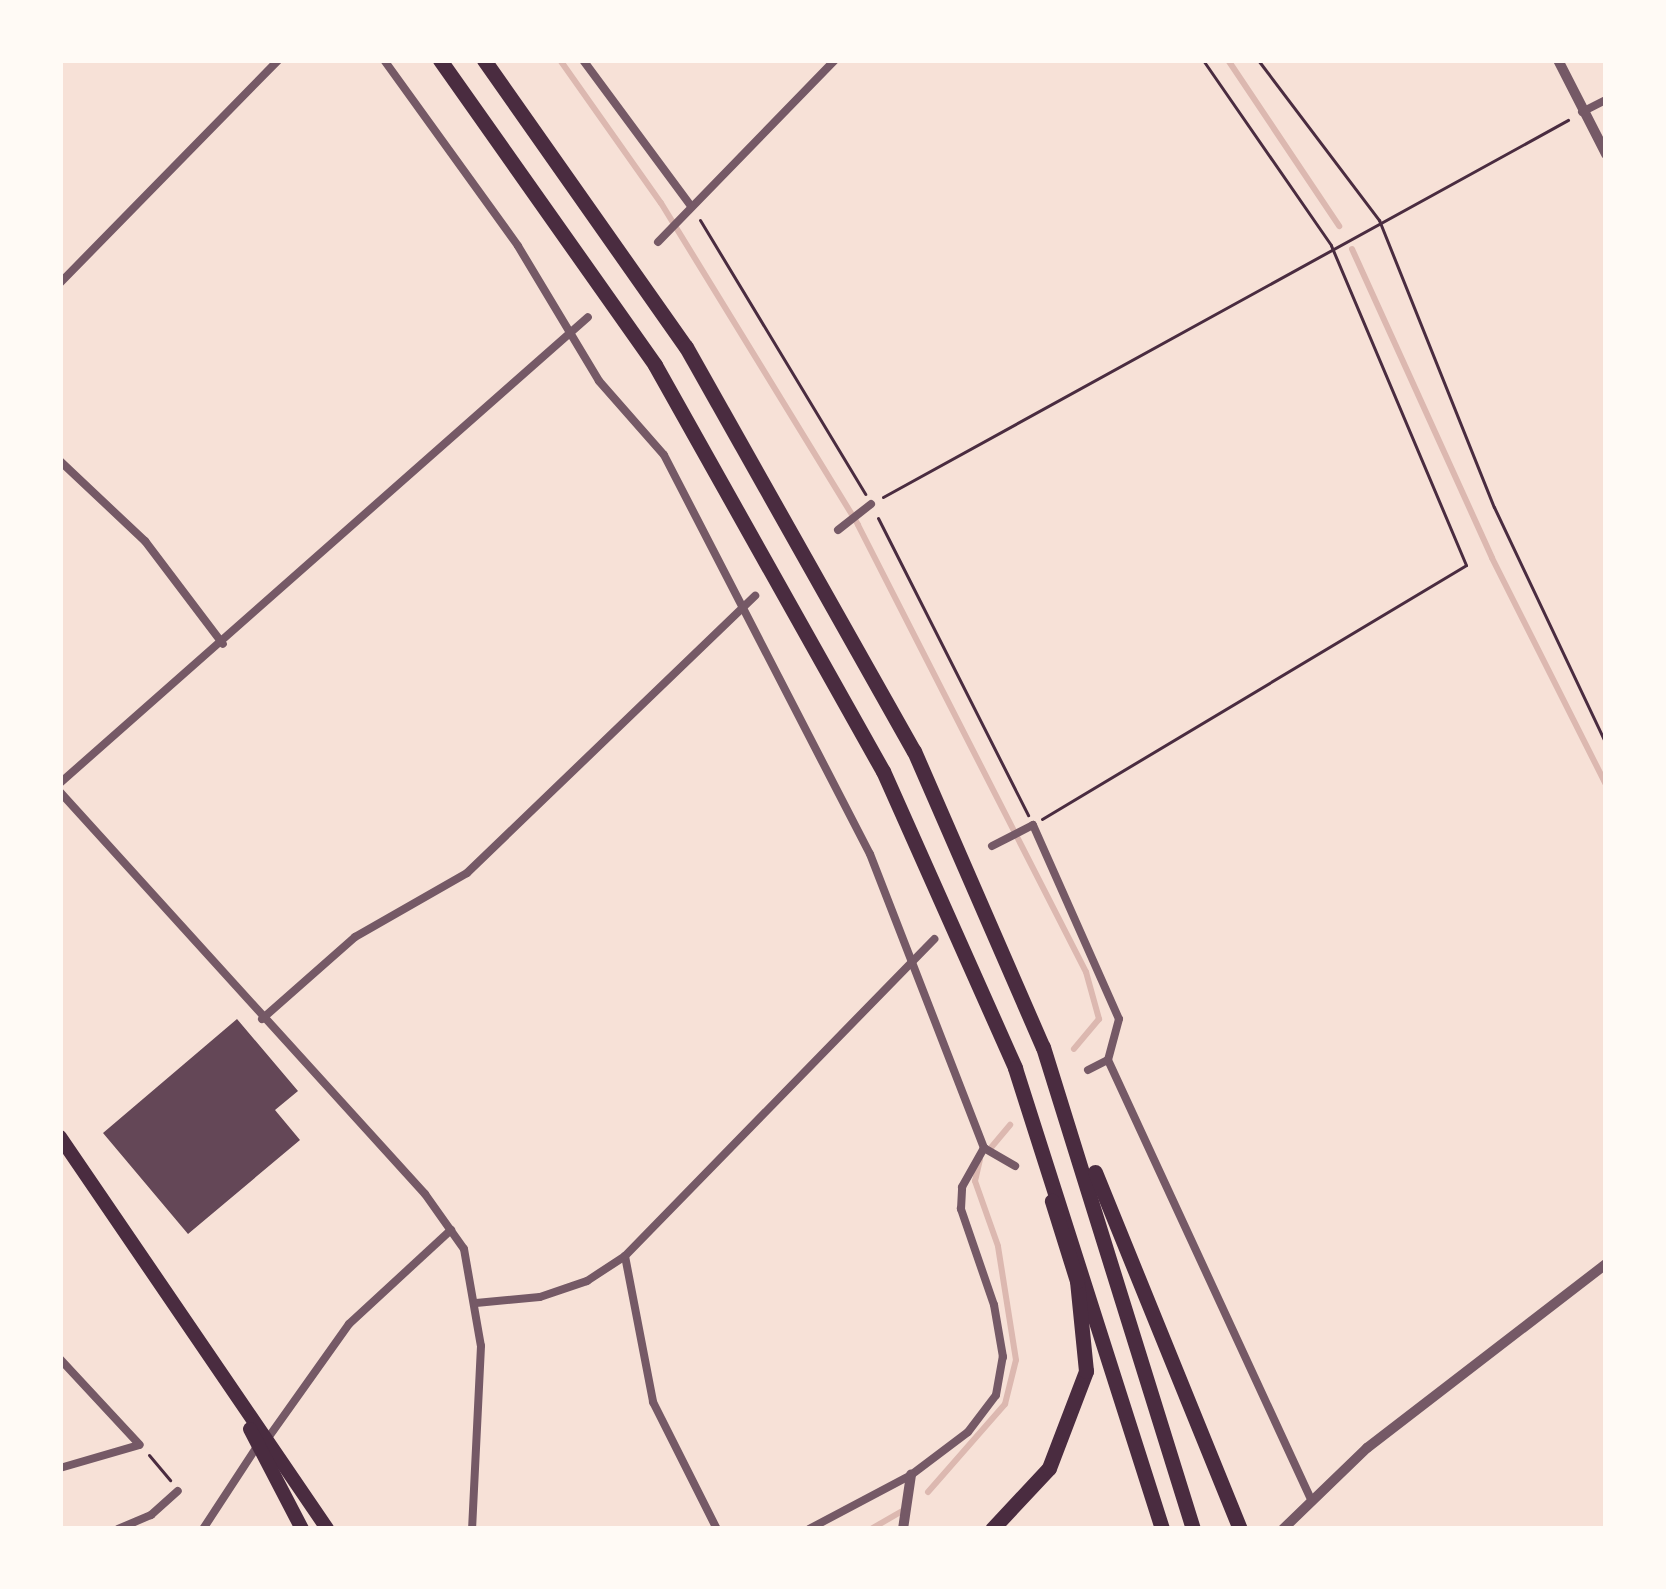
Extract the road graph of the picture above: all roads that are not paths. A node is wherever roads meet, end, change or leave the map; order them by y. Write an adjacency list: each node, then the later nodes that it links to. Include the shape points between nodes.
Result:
1 (278, 60): 13 (street)
2 (384, 60): 15 (street, via 518,246)
3 (440, 60): 24 (highway, via 575,247 734,495 883,771)
4 (484, 60): 28 (highway, via 686,347 777,496 914,751)
5 (583, 60): 11 (street)
6 (835, 60): 11 (street)
7 (1558, 60): 9 (street)
8 (1606, 100): 9 (street)
9 (1581, 113): 10 (street)
10 (1606, 154)
11 (689, 209): 12 (street)
12 (659, 240)
13 (60, 283)
14 (587, 317): 15 (street)
15 (569, 337): 20 (street, via 664,455); 21 (street)
16 (60, 461): 21 (street, via 145,541)
17 (867, 507): 18 (street)
18 (841, 528)
19 (755, 596): 20 (street)
20 (745, 600): 26 (street, via 869,854); 27 (street, via 492,852 355,937)
21 (223, 644): 22 (street)
22 (60, 787): 27 (street)
23 (992, 846): 29 (street, via 1029,827 1119,1019)
24 (955, 925): 53 (highway, via 1057,1215 1086,1330 1086,1371 1067,1437); 54 (highway, via 1067,1214)
25 (934, 939): 26 (street)
26 (912, 968): 32 (street); 35 (street)
27 (262, 1019): 34 (street)
28 (1043, 1047): 55 (highway); 56 (highway)
29 (1108, 1060): 30 (street); 43 (street)
30 (1088, 1070)
31 (60, 1137): 39 (highway)
32 (985, 1149): 33 (street); 41 (street, via 962,1187 962,1208 1004,1357 996,1395 968,1432)
33 (1015, 1166)
34 (451, 1229): 37 (street); 39 (street, via 350,1324)
35 (625, 1256): 37 (street, via 587,1281 540,1297); 50 (street, via 653,1402)
36 (1606, 1264): 43 (street)
37 (476, 1303): 49 (street)
38 (60, 1359): 40 (street, via 140,1445)
39 (262, 1442): 46 (street); 47 (highway); 48 (highway)
40 (60, 1468)
41 (911, 1475): 51 (street); 52 (street)
42 (178, 1491): 45 (street, via 152,1515)
43 (1311, 1500): 44 (street)
44 (1294, 1517): 57 (street); 58 (street)
45 (118, 1529)
46 (203, 1529)
47 (302, 1529)
48 (327, 1529)
49 (472, 1529)
50 (717, 1529)
51 (809, 1529)
52 (903, 1529)
53 (992, 1529)
54 (1162, 1529)
55 (1193, 1529)
56 (1240, 1529)
57 (1283, 1529)
58 (1304, 1529)

